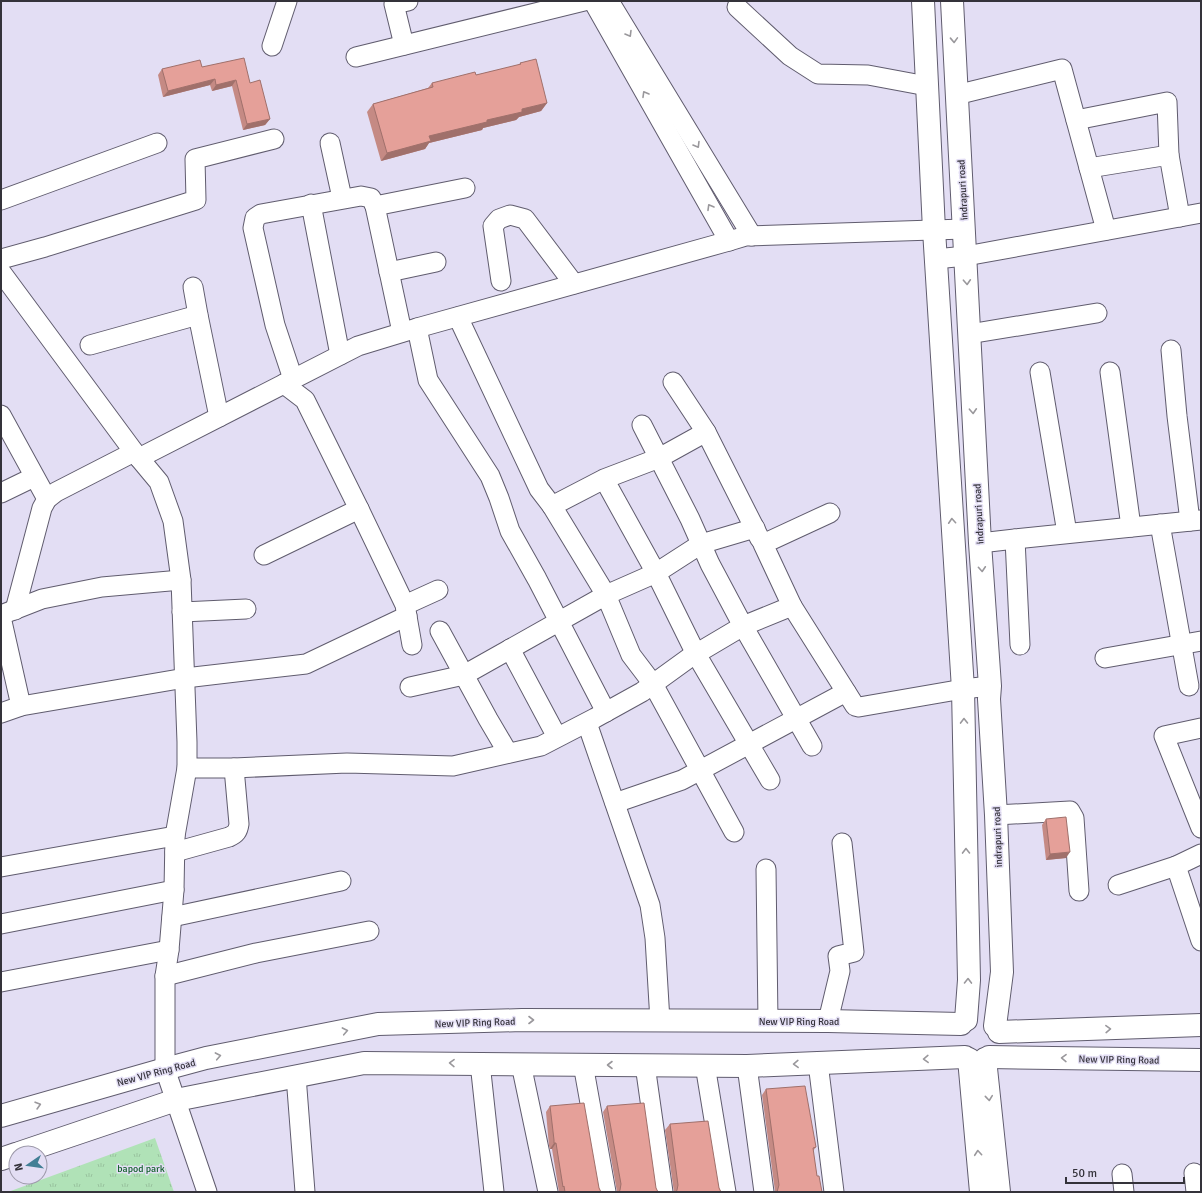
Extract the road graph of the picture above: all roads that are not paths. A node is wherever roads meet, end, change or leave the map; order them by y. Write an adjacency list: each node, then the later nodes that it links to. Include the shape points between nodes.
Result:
1 (287, 1): 10 (street)
2 (408, 1): 9 (street, via 394,4)
3 (584, 1): 9 (street)
4 (593, 1): 31 (street, one-way to 4)
5 (609, 1): 30 (street, one-way to 30)
6 (923, 1): 12 (main road)
7 (952, 1): 13 (main road, indrapuri road, one-way to 13)
8 (737, 7): 12 (street, via 790,56 818,74 868,75)
9 (404, 45): 11 (street)
10 (272, 46)
11 (356, 57)
12 (927, 86): 28 (main road)
13 (956, 95): 14 (street, via 1062,69); 27 (main road, indrapuri road)
14 (1076, 120): 18 (street, via 1167,102); 19 (street)
15 (274, 139): 33 (street, via 196,159 196,200)
16 (157, 143): 22 (street)
17 (330, 143): 21 (street)
18 (1169, 156): 19 (street); 26 (street)
19 (1089, 168): 29 (street)
20 (465, 188): 24 (street)
21 (342, 198): 23 (street); 24 (street, via 371,198)
22 (1, 200)
23 (311, 204): 48 (street); 51 (street, via 261,214 255,218 253,228)
24 (375, 206): 37 (street)
25 (1201, 213): 26 (street)
26 (1180, 217): 29 (street)
27 (964, 229): 28 (street); 32 (main road, indrapuri road)
28 (934, 230): 30 (street); 34 (main road)
29 (1106, 230): 32 (street)
30 (752, 236): 31 (street)
31 (729, 241): 39 (street)
32 (966, 256): 34 (street); 45 (main road, indrapuri road, one-way to 45)
33 (1, 259)
34 (936, 259): 100 (main road, one-way to 34)
35 (436, 262): 37 (street)
36 (1, 272): 57 (street)
37 (389, 272): 44 (street)
38 (501, 281): 39 (street, via 493,226 499,219 510,215 525,219)
39 (574, 284): 43 (street)
40 (193, 287): 42 (street)
41 (1097, 313): 45 (street)
42 (198, 315): 46 (street); 54 (street)
43 (458, 316): 44 (street); 63 (street, via 539,488)
44 (409, 330): 48 (street, via 358,346); 84 (street, via 428,380 490,476 510,531)
45 (970, 334): 72 (main road, indrapuri road, one-way to 72)
46 (90, 345)
47 (1171, 350): 66 (street, via 1177,416)
48 (340, 355): 51 (street)
49 (1040, 372): 69 (street)
50 (1110, 372): 68 (street)
51 (288, 381): 54 (street); 64 (street, via 305,400)
52 (673, 382): 56 (street)
53 (1, 416): 59 (street)
54 (219, 417): 57 (street)
55 (642, 425): 58 (street)
56 (706, 432): 58 (street); 70 (street)
57 (137, 455): 62 (street); 76 (street, via 158,482 173,521)
58 (659, 458): 60 (street); 73 (street)
59 (34, 477): 61 (street); 62 (street)
60 (604, 479): 63 (street); 75 (street)
61 (1, 493)
62 (46, 499): 83 (street)
63 (552, 506): 78 (street)
64 (360, 510): 74 (street); 81 (street)
65 (830, 512): 70 (street)
66 (1196, 520): 67 (street)
67 (1160, 524): 68 (street); 90 (street)
68 (1131, 527): 69 (street)
69 (1067, 533): 71 (street)
70 (759, 536): 73 (street); 79 (street)
71 (1015, 538): 72 (street); 89 (street)
72 (980, 543): 97 (main road, indrapuri road, one-way to 97)
73 (701, 544): 75 (street); 85 (street)
74 (264, 554)
75 (656, 573): 78 (street); 92 (street)
76 (181, 580): 82 (street); 83 (street, via 102,588 42,599)
77 (438, 590): 81 (street)
78 (606, 595): 84 (street); 96 (street, via 631,655)
79 (792, 606): 85 (street); 101 (street)
80 (246, 609): 82 (street)
81 (406, 610): 88 (street); 95 (street, via 306,664)
82 (182, 612): 95 (street)
83 (6, 614): 102 (street)
84 (559, 622): 91 (street); 103 (street)
85 (743, 626): 92 (street); 105 (street)
86 (440, 631): 94 (street)
87 (1201, 641): 90 (street)
88 (412, 645)
89 (1020, 645)
90 (1182, 645): 93 (street); 98 (street)
91 (510, 649): 94 (street); 108 (street)
92 (696, 654): 96 (street); 109 (street)
93 (1105, 658)
94 (464, 675): 99 (street); 111 (street)
95 (185, 678): 102 (street); 112 (street)
96 (653, 684): 103 (street); 114 (street)
97 (990, 686): 100 (street); 117 (main road, indrapuri road)
98 (1189, 686)
99 (410, 687)
100 (963, 689): 101 (street, via 859,707 855,706); 140 (main road, one-way to 100, via 968,980)
101 (846, 692): 105 (street)
102 (20, 706): 104 (street)
103 (606, 712): 106 (street)
104 (1, 713)
105 (797, 718): 109 (street); 110 (street)
106 (587, 722): 108 (street); 116 (street)
107 (1201, 728): 118 (street, via 1164,736)
108 (557, 738): 111 (street, via 541,746)
109 (749, 744): 114 (street); 115 (street)
110 (812, 746)
111 (508, 753): 113 (street, via 453,766 347,763)
112 (187, 768): 113 (street); 121 (street)
113 (234, 768): 121 (street, via 238,824 235,834 230,837)
114 (700, 770): 116 (street, via 682,780); 119 (street)
115 (770, 780)
116 (615, 803): 137 (street, via 650,906 655,938)
117 (996, 815): 129 (street, via 1070,811 1074,818); 142 (main road, indrapuri road, via 1002,972)
118 (1201, 828)
119 (734, 832)
120 (842, 843): 139 (street, via 854,952 838,956 840,971)
121 (175, 844): 124 (street); 128 (street)
122 (1201, 854): 123 (street)
123 (1176, 866): 127 (street); 133 (street)
124 (1, 867)
125 (766, 869): 138 (street)
126 (341, 881): 130 (street)
127 (1118, 886)
128 (174, 890): 130 (street); 131 (street)
129 (1079, 891)
130 (172, 917): 134 (street)
131 (1, 924)
132 (369, 931): 135 (street, via 256,953)
133 (1201, 941)
134 (169, 950): 135 (street); 136 (street)
135 (165, 976): 152 (street)
136 (1, 982)
137 (660, 1021): 138 (main road, New VIP Ring Road); 152 (main road, New VIP Ring Road, one-way to 137, via 206,1058 378,1024 522,1020)
138 (768, 1021): 139 (main road, New VIP Ring Road)
139 (828, 1021): 140 (main road, New VIP Ring Road)
140 (964, 1022): 142 (main road, via 980,1016 987,1018); 143 (main road, via 957,1030 956,1044 959,1051)
141 (1201, 1026): 142 (main road, one-way to 141)
142 (997, 1029): 143 (main road, via 999,1043 992,1056)
143 (977, 1058): 144 (main road, New VIP Ring Road, one-way to 143); 146 (main road, New VIP Ring Road, one-way to 146); 167 (main road, one-way to 143); 168 (main road, one-way to 168)
144 (1201, 1060)
145 (480, 1063): 147 (main road, New VIP Ring Road); 153 (main road, New VIP Ring Road, one-way to 153, via 364,1063); 160 (street)
146 (818, 1063): 151 (main road, New VIP Ring Road, one-way to 151); 166 (street)
147 (520, 1064): 148 (main road, New VIP Ring Road); 161 (street)
148 (583, 1064): 149 (main road, New VIP Ring Road, one-way to 148); 162 (street)
149 (645, 1065): 150 (main road, New VIP Ring Road); 163 (street)
150 (705, 1065): 151 (main road, New VIP Ring Road); 164 (street)
151 (747, 1066): 165 (street)
152 (165, 1069): 154 (street); 155 (main road, New VIP Ring Road, one-way to 152)
153 (296, 1076): 154 (main road, New VIP Ring Road); 159 (street)
154 (176, 1100): 156 (main road, New VIP Ring Road); 158 (street)
155 (1, 1116)
156 (44, 1145)
157 (1194, 1173): 169 (street)
158 (207, 1192)
159 (305, 1192)
160 (494, 1192)
161 (548, 1192)
162 (606, 1192)
163 (663, 1192)
164 (726, 1192)
165 (764, 1192)
166 (834, 1192)
167 (981, 1192)
168 (999, 1192)
169 (1196, 1192)

